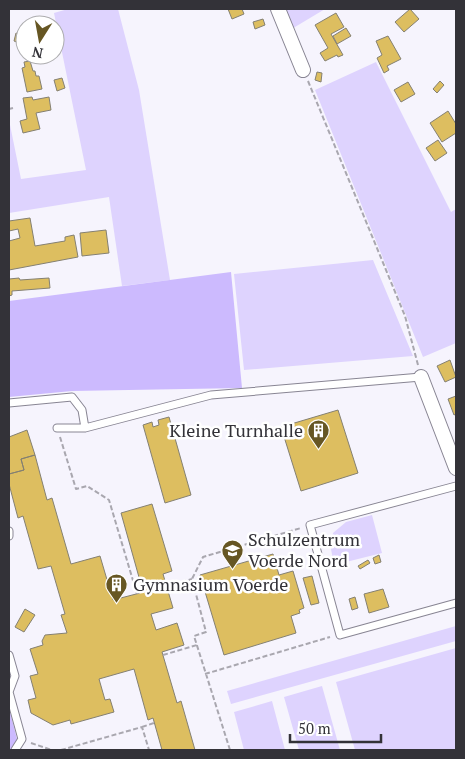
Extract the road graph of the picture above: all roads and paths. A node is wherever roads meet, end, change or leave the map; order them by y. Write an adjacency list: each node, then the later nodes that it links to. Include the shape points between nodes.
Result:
1 (278, 9): 2 (street)
2 (303, 70): 5 (path, via 405,316)
3 (13, 108): 4 (path)
4 (9, 110)
5 (421, 377): 8 (lane, via 211,395); 9 (street)
6 (9, 403): 8 (lane, via 72,397 82,410)
7 (57, 428): 8 (lane); 16 (path, via 76,489 87,486 109,500)
8 (85, 428)
9 (456, 468)
10 (456, 486): 11 (lane)
11 (310, 525): 14 (path, via 203,557); 18 (lane)
12 (9, 532): 13 (lane)
13 (9, 536)
14 (192, 579): 15 (path); 19 (path, via 206,632 194,636)
15 (167, 586)
16 (137, 594)
17 (456, 603): 18 (lane)
18 (340, 635): 22 (path)
19 (197, 645): 21 (path); 22 (path)
20 (9, 655): 25 (lane, via 15,676 9,692)
21 (163, 655)
22 (205, 674): 30 (path)
23 (154, 723): 24 (path)
24 (142, 727): 28 (path); 29 (path)
25 (22, 739): 26 (lane); 27 (path)
26 (15, 750)
27 (52, 750)
28 (61, 750)
29 (149, 750)
30 (230, 750)

